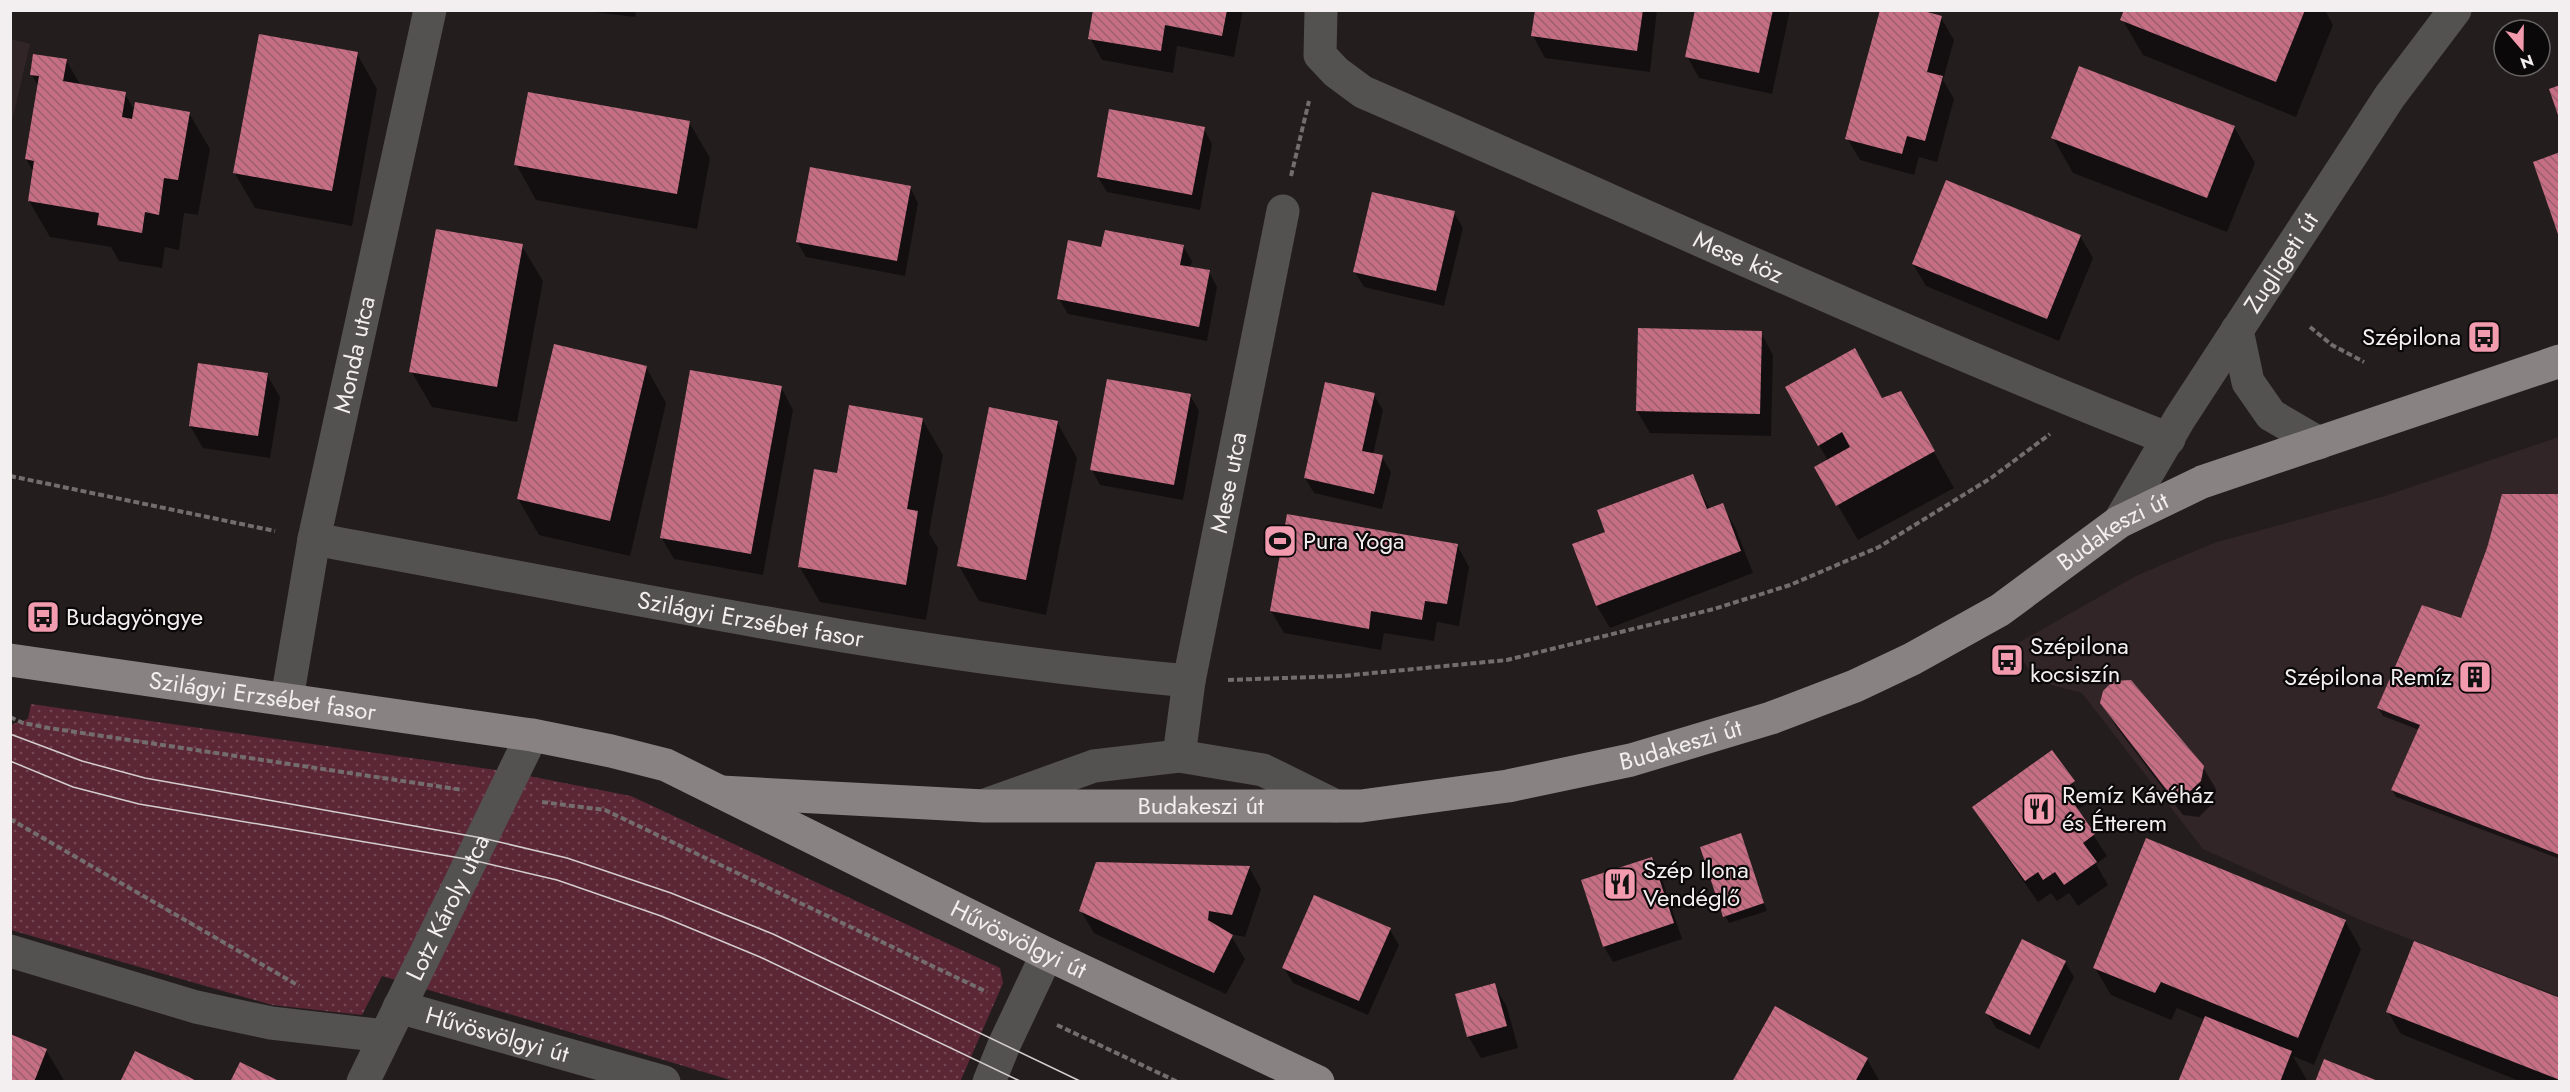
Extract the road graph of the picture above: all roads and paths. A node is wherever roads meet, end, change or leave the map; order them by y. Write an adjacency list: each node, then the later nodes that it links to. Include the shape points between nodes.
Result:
1 (430, 10): 15 (street, Monda utca)
2 (1321, 10): 4 (street)
3 (2455, 10): 7 (street, Zugligeti út, via 2390,96)
4 (1320, 55): 5 (path); 10 (street, Mese köz, via 1363,92)
5 (1283, 211): 17 (street, Mese utca)
6 (2310, 327): 9 (path, via 2332,345)
7 (2237, 330): 11 (street, Zugligeti út); 12 (street, via 2248,382 2271,415)
8 (2559, 361): 12 (main road, Budakeszi út)
9 (2364, 362)
10 (2087, 407): 11 (street, Mese köz); 17 (path, via 1991,478 1879,547 1790,585 1714,609 1507,660 1342,676)
11 (2169, 439): 14 (street, Zugligeti út)
12 (2319, 443): 14 (main road, Budakeszi út, via 2202,482)
13 (10, 476): 15 (path)
14 (2119, 522): 25 (main road, Budakeszi út, via 2000,610 1912,660 1771,718 1698,742 1569,775 1428,799)
15 (314, 539): 17 (street, Szilágyi Erzsébet fasor, via 917,649 1079,672); 18 (street, Monda utca)
16 (10, 660): 18 (main road, Szilágyi Erzsébet fasor)
17 (1189, 681): 21 (street, Mese utca)
18 (286, 699): 20 (main road, Szilágyi Erzsébet fasor)
19 (10, 717): 23 (path, via 49,728)
20 (532, 735): 22 (main road, Szilágyi Erzsébet fasor, via 666,765); 23 (street, Lotz Károly utca)
21 (1179, 756): 24 (street, via 1095,766); 25 (street, via 1263,770)
22 (721, 792): 24 (main road, Budakeszi út); 28 (main road, Hűvösvölgyi út)
23 (502, 796): 30 (path, via 605,810); 31 (street, Lotz Károly utca)
24 (984, 806): 25 (main road, Budakeszi út)
25 (1336, 806)
26 (10, 819): 29 (path)
27 (10, 951): 31 (street, via 196,1007 271,1023)
28 (1047, 954): 30 (street); 36 (main road, Hűvösvölgyi út)
29 (304, 989)
30 (1021, 1008): 34 (street); 35 (path)
31 (392, 1022): 32 (street, Lotz Károly utca); 33 (street, Hűvösvölgyi út)
32 (363, 1082)
33 (664, 1082)
34 (989, 1082)
35 (1178, 1082)
36 (1318, 1082)

